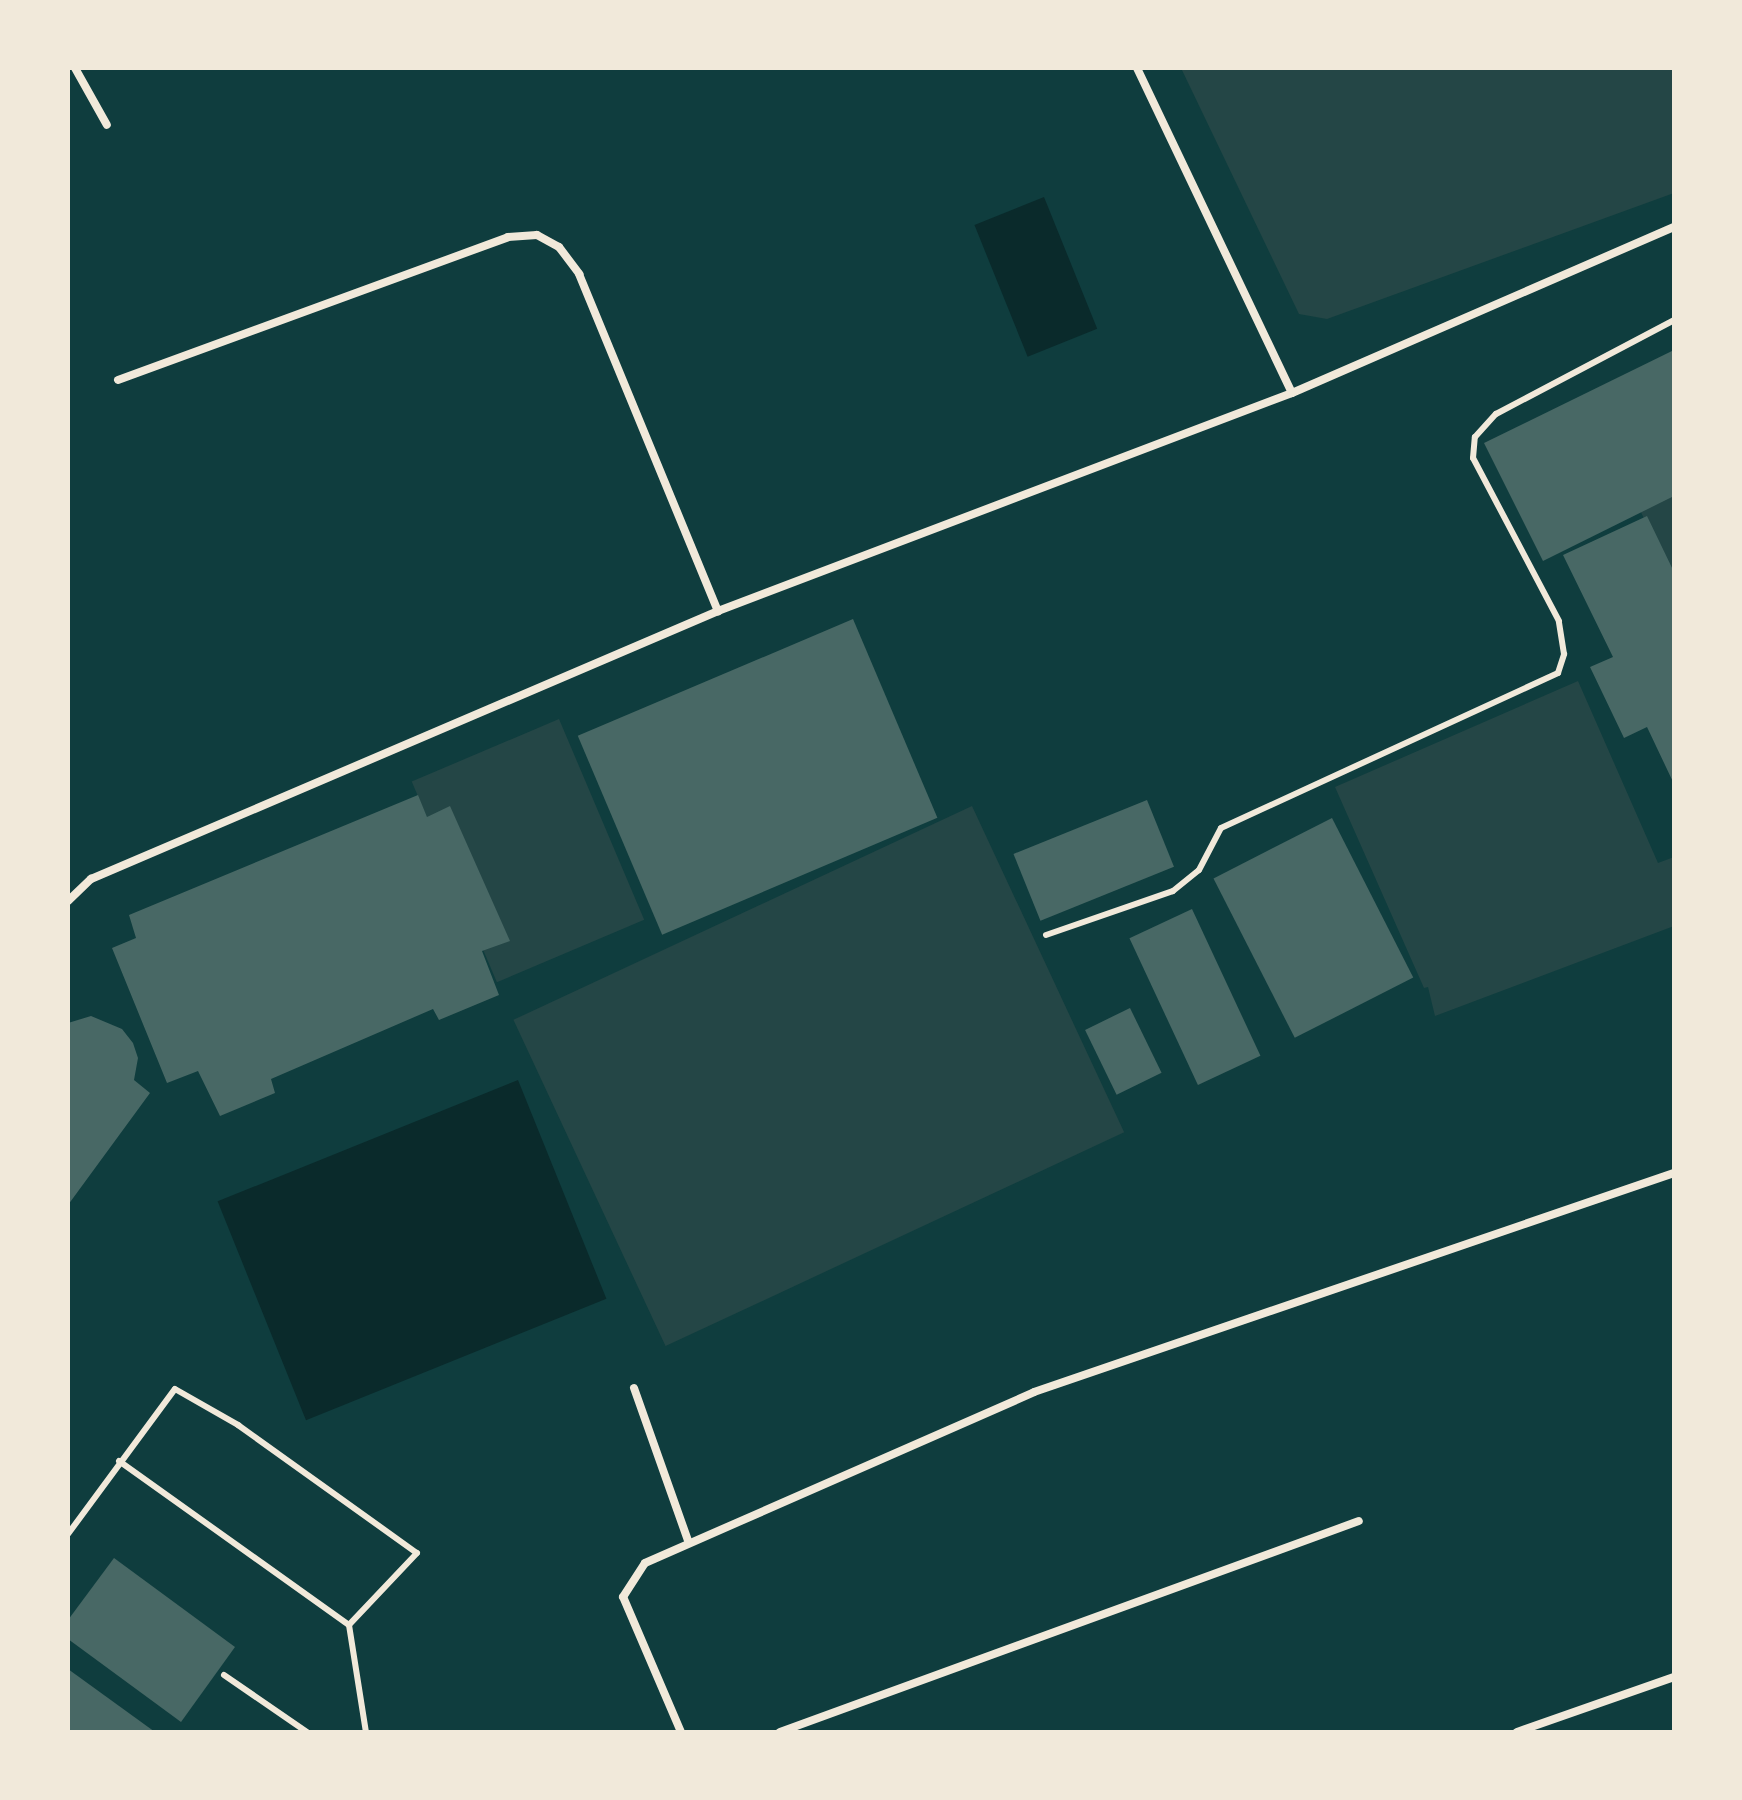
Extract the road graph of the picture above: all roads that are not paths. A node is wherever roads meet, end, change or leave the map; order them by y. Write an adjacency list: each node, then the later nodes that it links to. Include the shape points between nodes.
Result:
1 (75, 68): 3 (street)
2 (1137, 68): 7 (street)
3 (107, 125)
4 (1673, 230): 7 (street)
5 (1674, 320): 10 (lane, via 1496,414 1475,437 1473,458 1559,621 1564,654 1558,673 1221,828 1199,870 1173,891)
6 (118, 380): 8 (street, via 508,237 537,235 559,247 579,274)
7 (1292, 393): 8 (street)
8 (718, 611): 9 (street, via 91,879)
9 (68, 901)
10 (1046, 935)
11 (1674, 1173): 16 (street, via 1034,1392)
12 (634, 1388): 16 (street)
13 (119, 1461): 15 (lane); 17 (lane); 17 (lane, via 167,1395 175,1389 184,1391 417,1553)
14 (1359, 1521): 23 (street)
15 (68, 1534)
16 (689, 1543): 22 (street, via 645,1563 623,1597)
17 (349, 1625): 21 (lane)
18 (224, 1675): 20 (lane)
19 (1674, 1677): 24 (street)
20 (307, 1732)
21 (366, 1732)
22 (681, 1732)
23 (780, 1732)
24 (1517, 1732)

